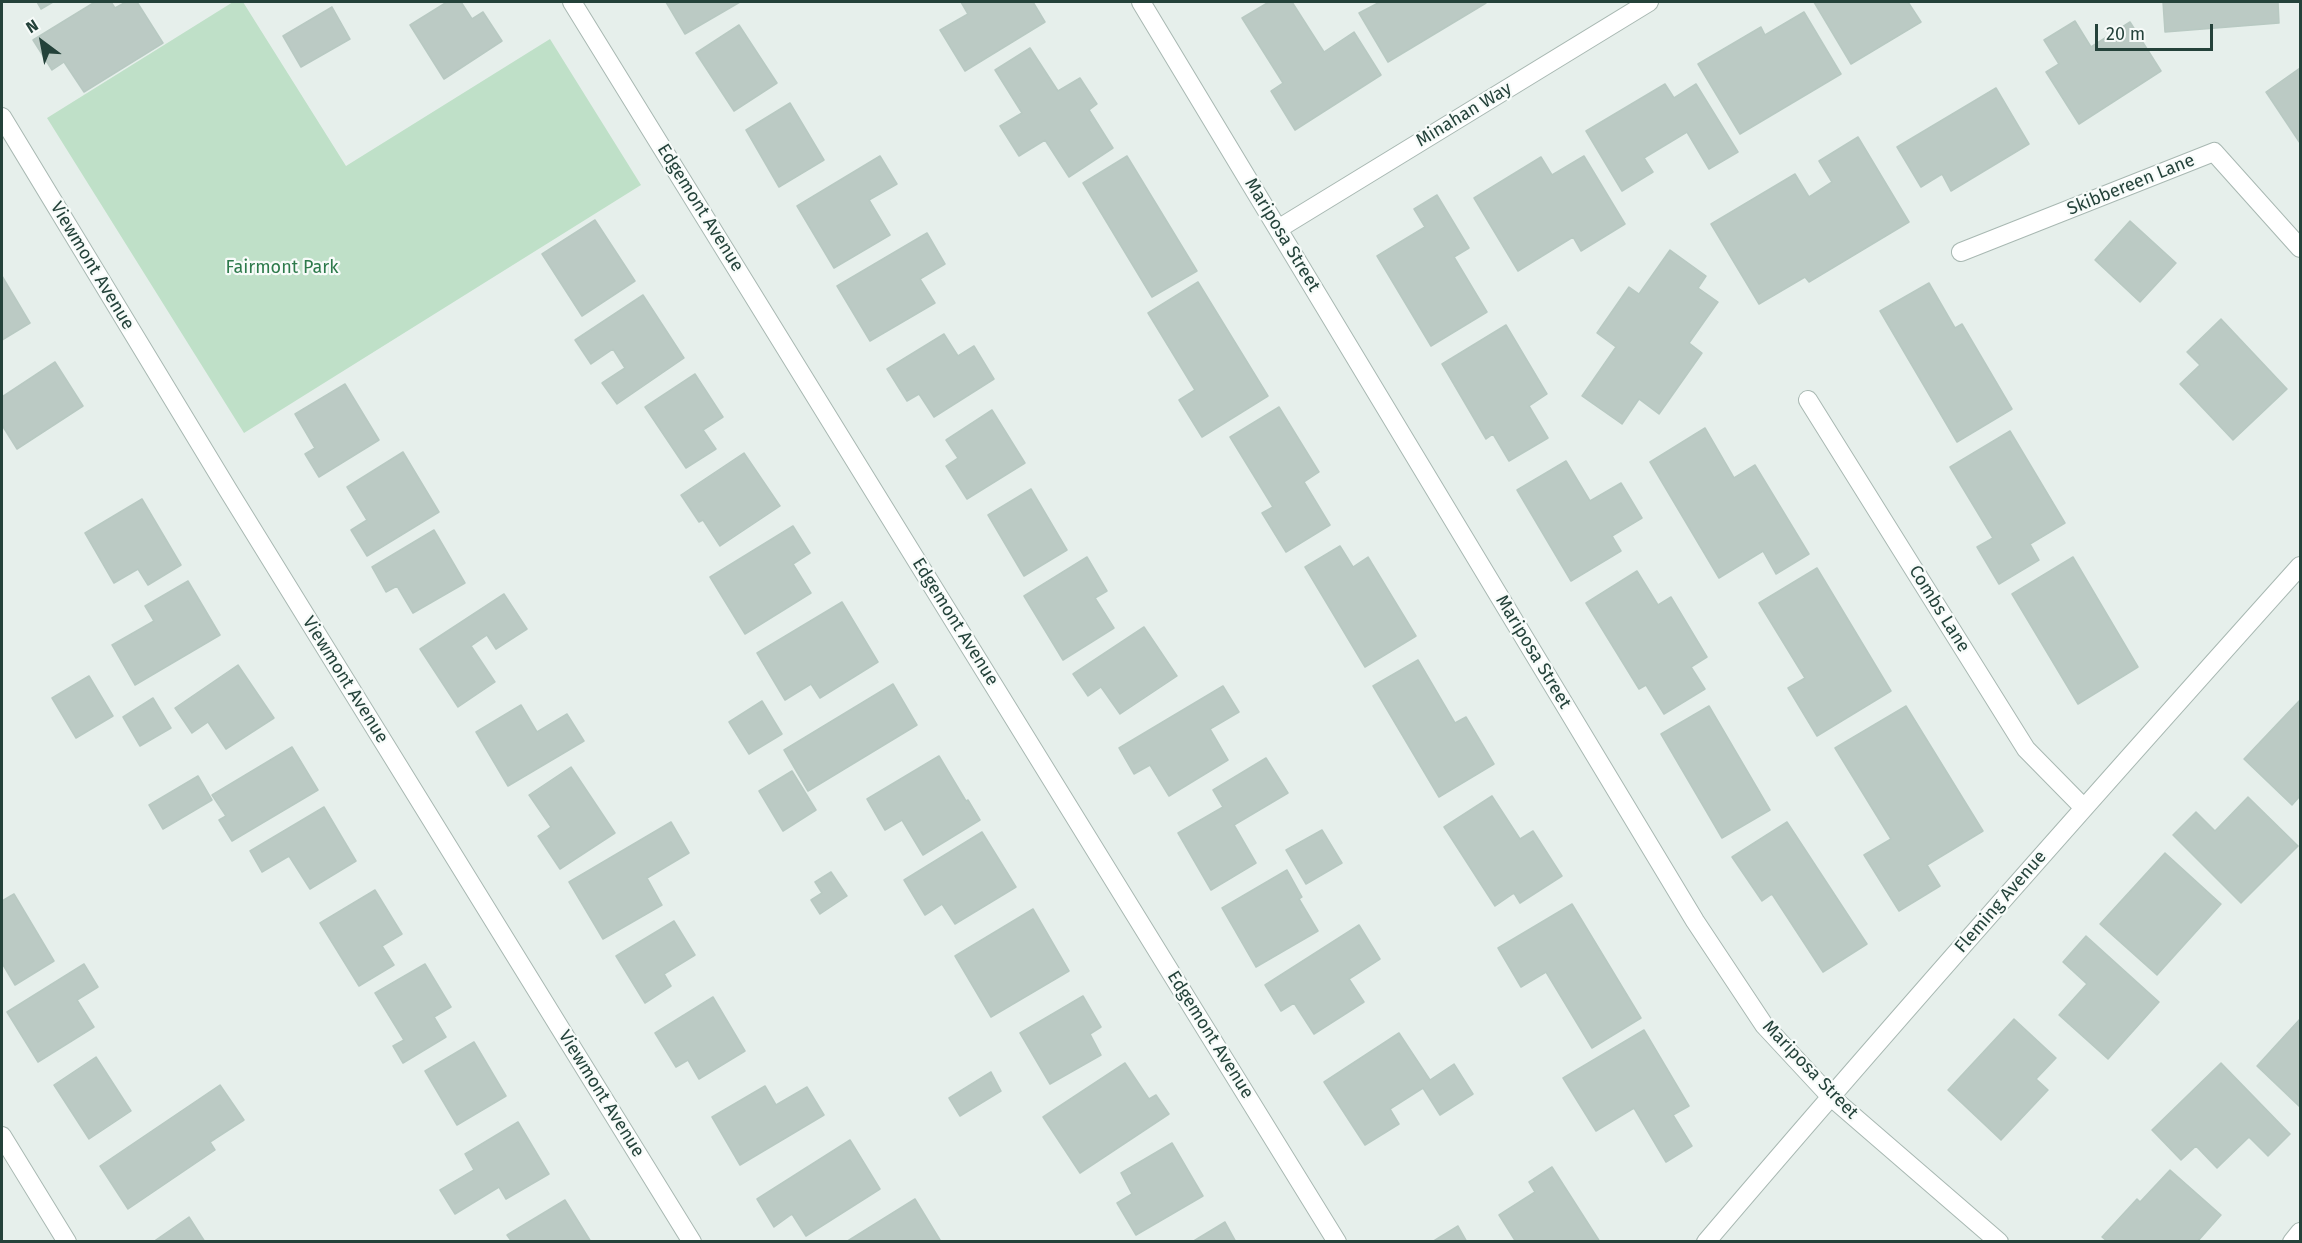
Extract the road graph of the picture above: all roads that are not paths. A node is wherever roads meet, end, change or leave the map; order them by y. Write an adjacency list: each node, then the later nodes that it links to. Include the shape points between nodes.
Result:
1 (573, 2): 16 (street, Edgemont Avenue)
2 (1141, 2): 5 (street, Mariposa Street)
3 (1649, 2): 5 (street, Minahan Way)
4 (2, 117): 15 (street, Viewmont Avenue)
5 (1278, 228): 11 (street, Mariposa Street, via 1695,921 1764,1025)
6 (2301, 248): 7 (street, Skibbereen Lane, via 2214,152)
7 (1961, 252)
8 (1809, 400): 10 (street, Combs Lane, via 2026,749)
9 (2301, 566): 10 (street, Fleming Avenue)
10 (2084, 808): 11 (street, Fleming Avenue)
11 (1830, 1096): 17 (street, Fleming Avenue); 18 (street, Mariposa Street)
12 (2, 1136): 14 (street)
13 (2301, 1232): 19 (street)
14 (66, 1242)
15 (692, 1242)
16 (1337, 1242)
17 (1706, 1242)
18 (1999, 1242)
19 (2292, 1242)

